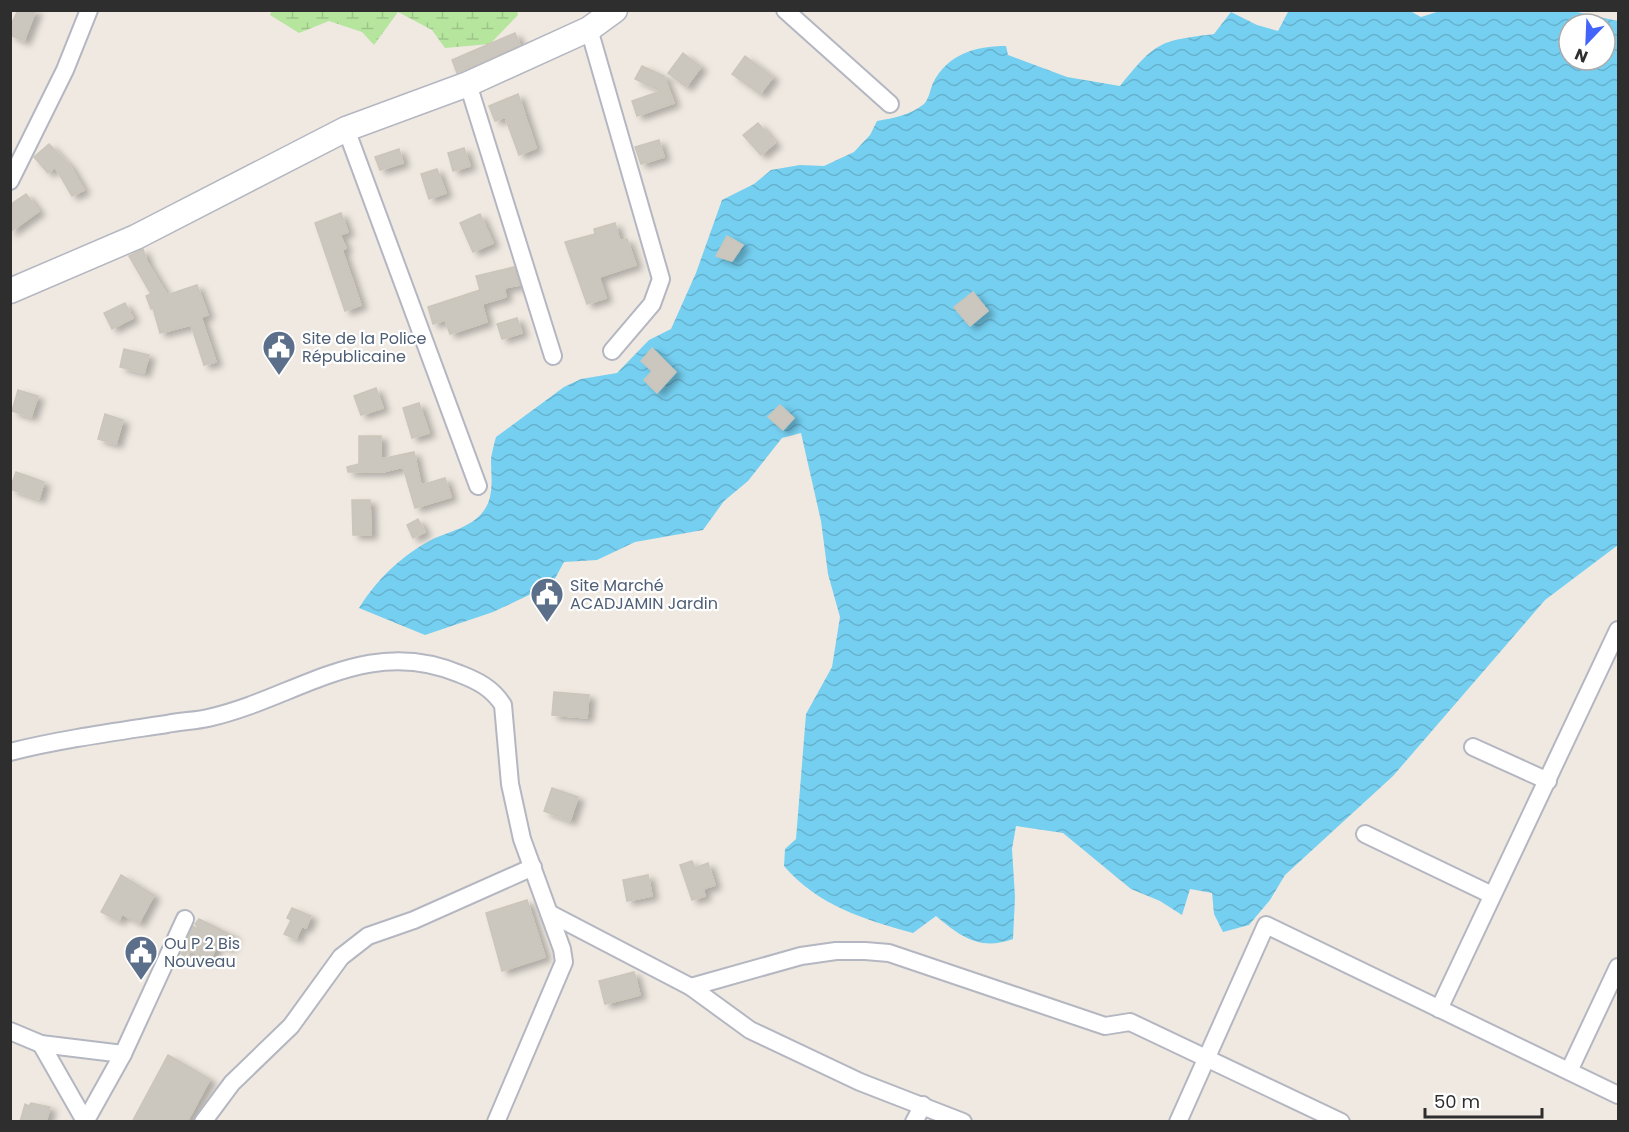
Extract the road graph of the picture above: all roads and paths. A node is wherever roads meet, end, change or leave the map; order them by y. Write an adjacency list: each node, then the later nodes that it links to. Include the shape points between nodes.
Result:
1 (88, 10): 8 (street, via 65,70)
2 (615, 10): 4 (street)
3 (785, 10): 6 (street)
4 (589, 29): 5 (street); 10 (street, via 661,279 652,304)
5 (468, 84): 7 (street); 11 (street)
6 (890, 104)
7 (345, 129): 9 (street, via 136,237); 12 (street)
8 (10, 181)
9 (10, 291)
10 (612, 351)
11 (554, 356)
12 (478, 486)
13 (1618, 630): 16 (street)
14 (1473, 747): 16 (street)
15 (10, 752): 18 (street, via 206,719 250,707 354,665 414,660 483,684 503,705 510,784 522,839)
16 (1548, 781): 19 (street)
17 (1365, 834): 19 (street)
18 (533, 867): 20 (street); 33 (street, via 368,936 341,957 291,1026 232,1083)
19 (1492, 895): 24 (street)
20 (549, 913): 23 (street); 34 (street, via 564,962)
21 (185, 919): 27 (street)
22 (1618, 967): 29 (street)
23 (691, 987): 28 (street, via 801,956 836,951 889,953 1105,1026 1130,1022); 31 (street, via 760,1035 860,1082)
24 (1439, 1009): 28 (street, via 1266,926); 29 (street)
25 (10, 1031): 26 (street)
26 (41, 1044): 27 (street); 32 (street)
27 (123, 1054): 32 (street)
28 (1207, 1058): 37 (street); 38 (street)
29 (1569, 1071): 30 (street)
30 (1618, 1095)
31 (922, 1105): 35 (street); 36 (street)
32 (85, 1121)
33 (203, 1122)
34 (496, 1122)
35 (914, 1122)
36 (963, 1122)
37 (1178, 1122)
38 (1341, 1122)

